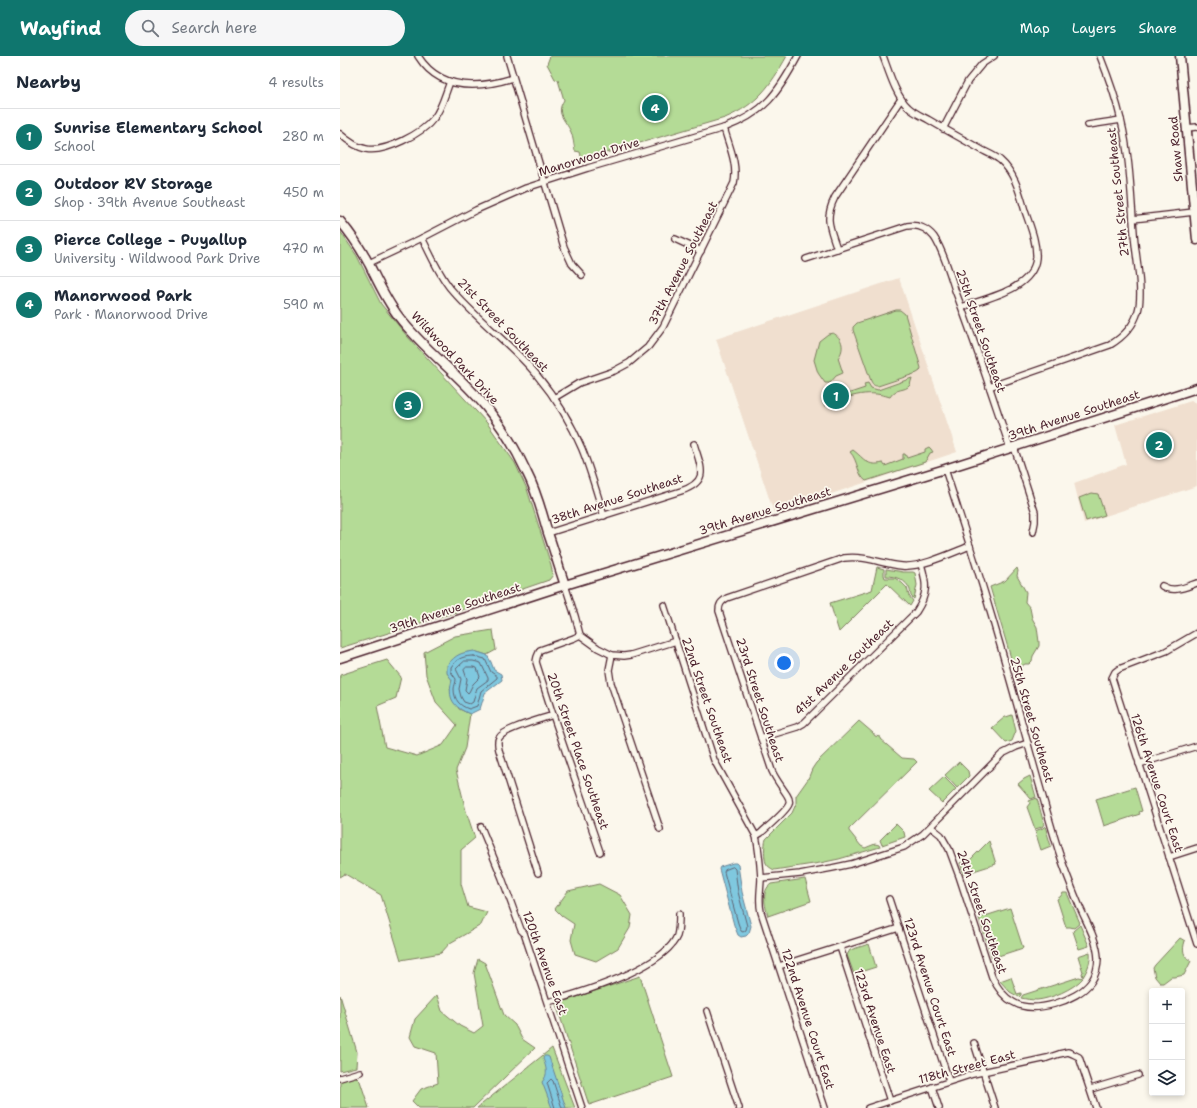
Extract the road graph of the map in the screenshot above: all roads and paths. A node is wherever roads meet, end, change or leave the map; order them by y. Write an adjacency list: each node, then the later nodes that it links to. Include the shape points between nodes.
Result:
1 (418, 56): 9 (street, via 428,69)
2 (507, 56): 8 (street)
3 (798, 56): 14 (street, Manorwood Drive, via 780,87 765,104 742,120)
4 (883, 56): 10 (street)
5 (994, 56): 16 (street, via 982,64 968,81)
6 (1100, 56): 11 (street, 27th Street Southeast)
7 (1180, 56): 15 (main road, Shaw Road)
8 (513, 78): 9 (street, via 480,86); 18 (street)
9 (450, 82): 17 (street, via 435,118 411,136 385,148 373,150 354,145)
10 (901, 99): 16 (street, via 909,108); 25 (street, via 831,205 828,219)
11 (1121, 120): 12 (street); 20 (street, 27th Street Southeast, via 1129,164)
12 (1088, 126)
13 (1197, 127): 15 (street)
14 (724, 128): 18 (street, Manorwood Drive); 26 (street, 37th Avenue Southeast, via 734,159 735,176 731,190)
15 (1186, 128): 19 (main road, Shaw Road)
16 (943, 129): 30 (street, via 994,156 1010,171 1034,239 1036,257 1032,270 1020,284)
17 (340, 134)
18 (544, 182): 22 (street, Manorwood Drive, via 501,198); 29 (street, via 567,254 575,269)
19 (1194, 212): 20 (street); 24 (main road, Shaw Road)
20 (1133, 219): 31 (street, 27th Street Southeast, via 1140,301 1138,313 1130,328 1110,345)
21 (340, 221): 28 (main road, Wildwood Park Drive)
22 (422, 238): 28 (street, Manorwood Drive); 33 (street, 21st Street Southeast, via 449,287 526,363)
23 (675, 239): 26 (street)
24 (1197, 240)
25 (837, 249): 27 (street); 30 (street, 25th Street Southeast, via 907,226 922,227 929,231 937,242)
26 (701, 251): 33 (street, 37th Avenue Southeast, via 664,327 648,347 622,367 579,383)
27 (806, 259)
28 (369, 263): 39 (main road, Wildwood Park Drive, via 390,304 408,328 477,397 508,438 528,473)
29 (582, 275)
30 (962, 307): 31 (street, 25th Street Southeast)
31 (989, 387): 35 (street, 25th Street Southeast)
32 (1197, 388): 35 (main road, 39th Avenue Southeast)
33 (554, 398): 37 (street, 21st Street Southeast, via 582,449)
34 (694, 444): 37 (street, 38th Avenue Southeast, via 702,472 697,483 688,489)
35 (1012, 448): 36 (main road, 39th Avenue Southeast); 38 (street, via 1035,512)
36 (945, 469): 40 (street, 25th Street Southeast); 43 (main road, 39th Avenue Southeast)
37 (604, 516): 39 (street, 38th Avenue Southeast)
38 (1033, 532)
39 (548, 533): 43 (main road, Wildwood Park Drive)
40 (970, 546): 41 (street); 53 (street, 25th Street Southeast)
41 (921, 564): 52 (street, 41st Avenue Southeast, via 926,587 916,612 804,723); 52 (street, 23rd Street Southeast, via 903,566 858,557 844,558 721,602 720,611)
42 (1197, 583): 44 (street, via 1174,590)
43 (565, 585): 47 (street); 50 (main road, 39th Avenue Southeast)
44 (1162, 586)
45 (664, 605): 48 (street, 22nd Street Southeast)
46 (1197, 633): 55 (street, 126th Avenue Court East, via 1166,651 1119,669 1113,674 1113,684)
47 (580, 635): 49 (street); 51 (street, 20th Street Place Southeast, via 540,650 536,657)
48 (676, 641): 49 (street, via 631,655); 59 (street, 22nd Street Southeast, via 716,765)
49 (612, 655): 58 (street, via 610,683)
50 (340, 658)
51 (553, 715): 61 (street, 20th Street Place Southeast); 63 (street, via 508,730 500,735 498,740)
52 (761, 738): 59 (street, 23rd Street Southeast, via 775,778 790,801 786,810)
53 (1028, 743): 57 (street, via 1002,754); 73 (street, 25th Street Southeast, via 1066,874 1095,941 1098,958 1095,975 1090,984 1072,997 1033,1008)
54 (1197, 746): 55 (street)
55 (1139, 764): 62 (street, 126th Avenue Court East)
56 (481, 827): 72 (street, 120th Avenue East, via 524,933)
57 (931, 827): 64 (street, via 904,847 866,860 816,872); 73 (street, 24th Street Southeast, via 941,835 960,876 992,977 999,990)
58 (660, 829)
59 (756, 836): 64 (street, 22nd Street Southeast)
60 (1197, 848): 62 (street)
61 (600, 852)
62 (1169, 857): 69 (street, 126th Avenue Court East)
63 (538, 873)
64 (761, 878): 68 (street, 22nd Street Southeast, via 759,905)
65 (890, 899): 67 (street, 123rd Avenue Court East)
66 (679, 914): 72 (street, via 676,936 667,949 654,960 604,984)
67 (899, 928): 70 (street); 80 (street, 123rd Avenue Court East)
68 (769, 937): 71 (street, 122nd Avenue Court East)
69 (1197, 944)
70 (840, 947): 71 (street); 83 (street, 123rd Avenue East)
71 (779, 966): 86 (street, 122nd Avenue Court East)
72 (548, 1002): 84 (street, 120th Avenue East)
73 (1013, 1003)
74 (707, 1011): 85 (street)
75 (974, 1043): 77 (street)
76 (360, 1072): 79 (street)
77 (983, 1072): 80 (street, 118th Street East); 82 (street, 118th Street East, via 1065,1052 1079,1057); 89 (street)
78 (1138, 1075): 82 (street)
79 (340, 1078)
80 (949, 1081): 81 (street, 118th Street East)
81 (932, 1087): 83 (street, 118th Street East); 88 (street)
82 (1091, 1089): 90 (street)
83 (890, 1101): 87 (street, 118th Street East)
84 (582, 1108)
85 (739, 1108)
86 (825, 1108)
87 (868, 1108)
88 (938, 1108)
89 (995, 1108)
90 (1096, 1108)

